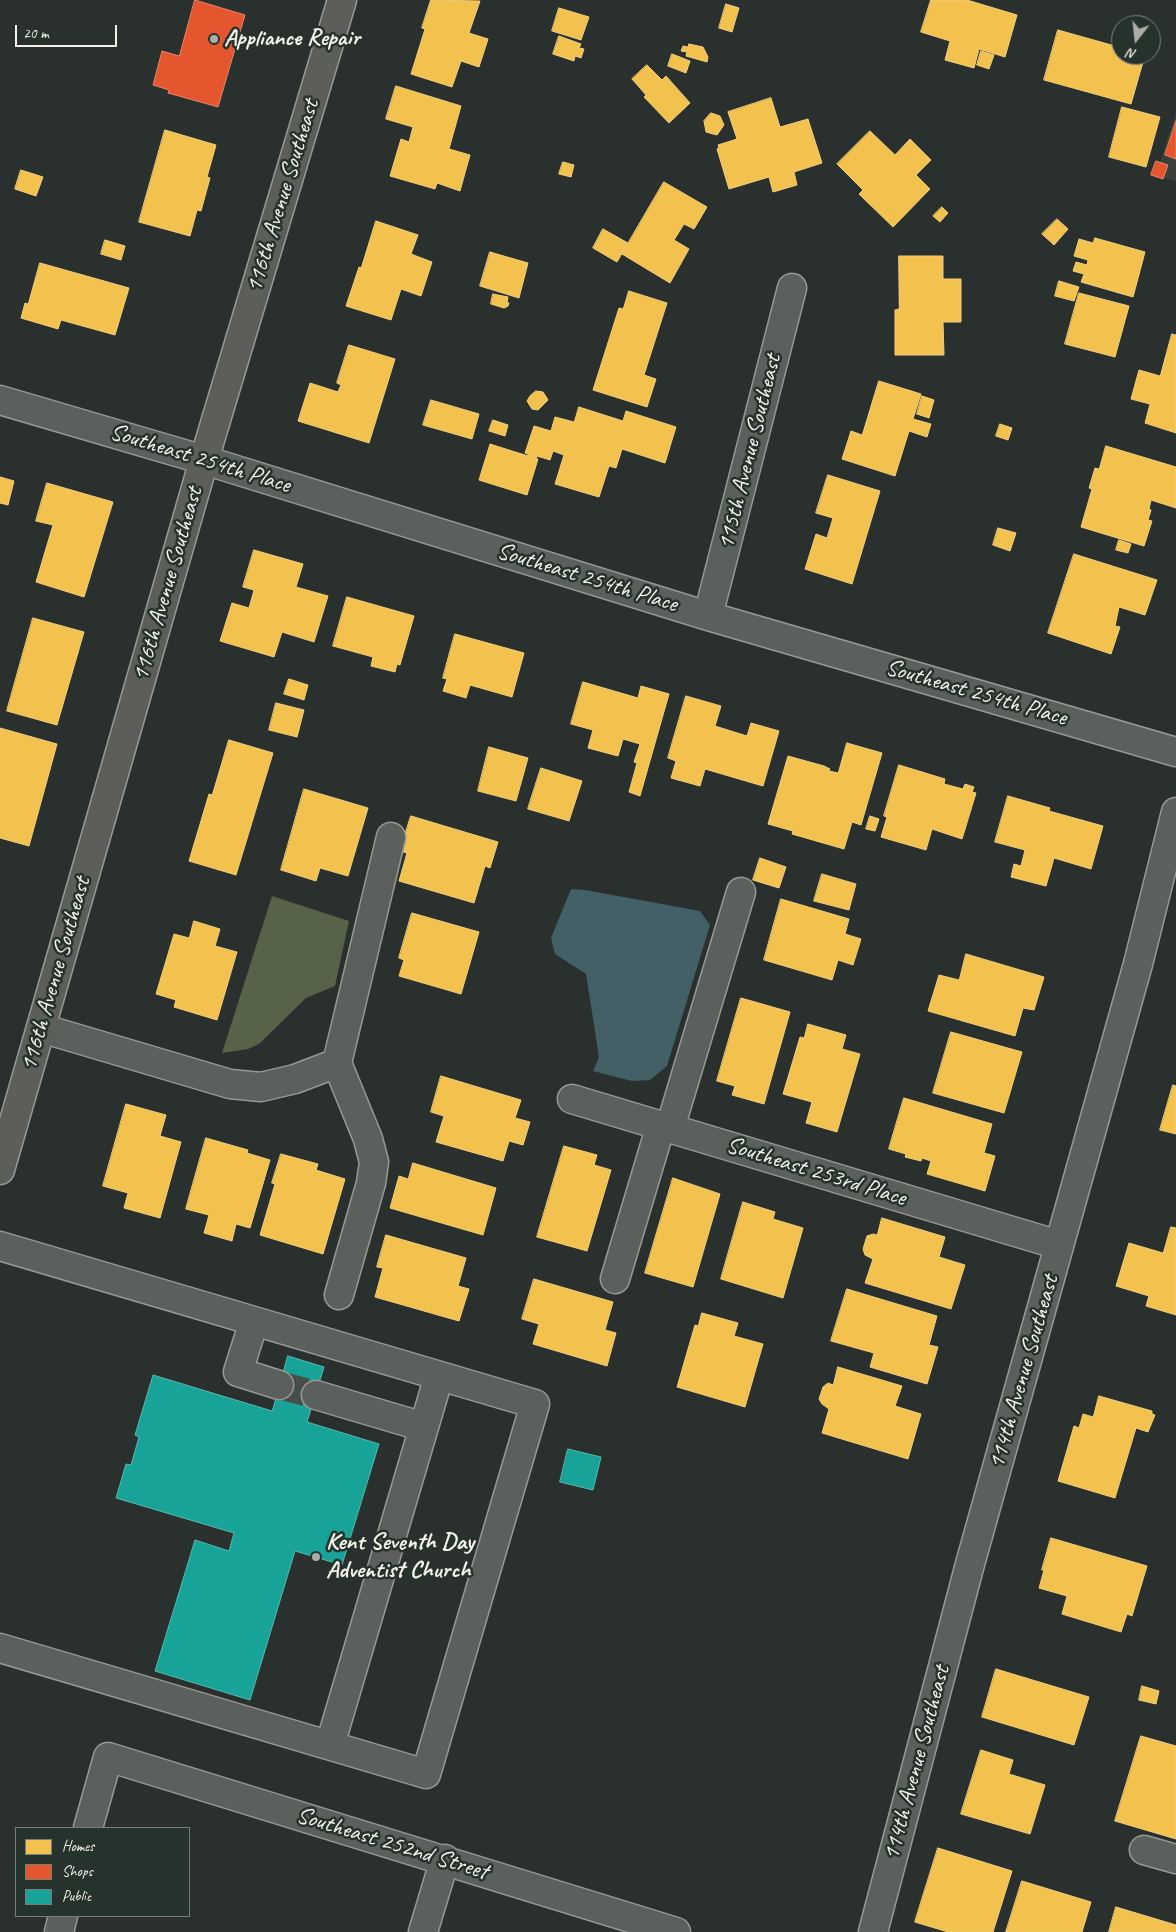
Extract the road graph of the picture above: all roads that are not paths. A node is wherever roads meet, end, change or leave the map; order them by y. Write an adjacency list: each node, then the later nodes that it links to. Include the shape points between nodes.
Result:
1 (342, 0): 4 (main road, 116th Avenue Southeast)
2 (792, 288): 5 (street, 115th Avenue Southeast)
3 (0, 400): 4 (street, Southeast 254th Place)
4 (204, 460): 5 (street, Southeast 254th Place); 10 (main road, 116th Avenue Southeast)
5 (708, 616): 6 (street, Southeast 254th Place)
6 (1176, 752)
7 (1176, 812): 15 (street, 114th Avenue Southeast, via 1138,964)
8 (391, 837): 11 (street)
9 (741, 892): 13 (street)
10 (41, 1028): 11 (street, via 230,1084 261,1087); 14 (main road, 116th Avenue Southeast)
11 (338, 1063): 18 (street, via 374,1162)
12 (572, 1098): 13 (street, Southeast 253rd Place)
13 (666, 1127): 15 (street, Southeast 253rd Place); 17 (street)
14 (0, 1170)
15 (1059, 1245): 34 (street, 114th Avenue Southeast)
16 (0, 1246): 19 (street)
17 (615, 1279)
18 (339, 1295)
19 (254, 1321): 20 (street); 21 (street, via 238,1372)
20 (439, 1376): 23 (street); 25 (street, via 535,1404 429,1764 426,1774)
21 (279, 1385)
22 (316, 1395): 23 (street)
23 (424, 1428): 25 (street)
24 (0, 1648): 25 (street)
25 (330, 1745)
26 (88, 1827): 29 (street, Southeast 252nd Street, via 108,1757)
27 (1144, 1850): 28 (street)
28 (1176, 1859)
29 (445, 1860): 32 (street); 33 (street, Southeast 252nd Street)
30 (63, 1917): 31 (street)
31 (59, 1932)
32 (423, 1932)
33 (676, 1932)
34 (872, 1932)

